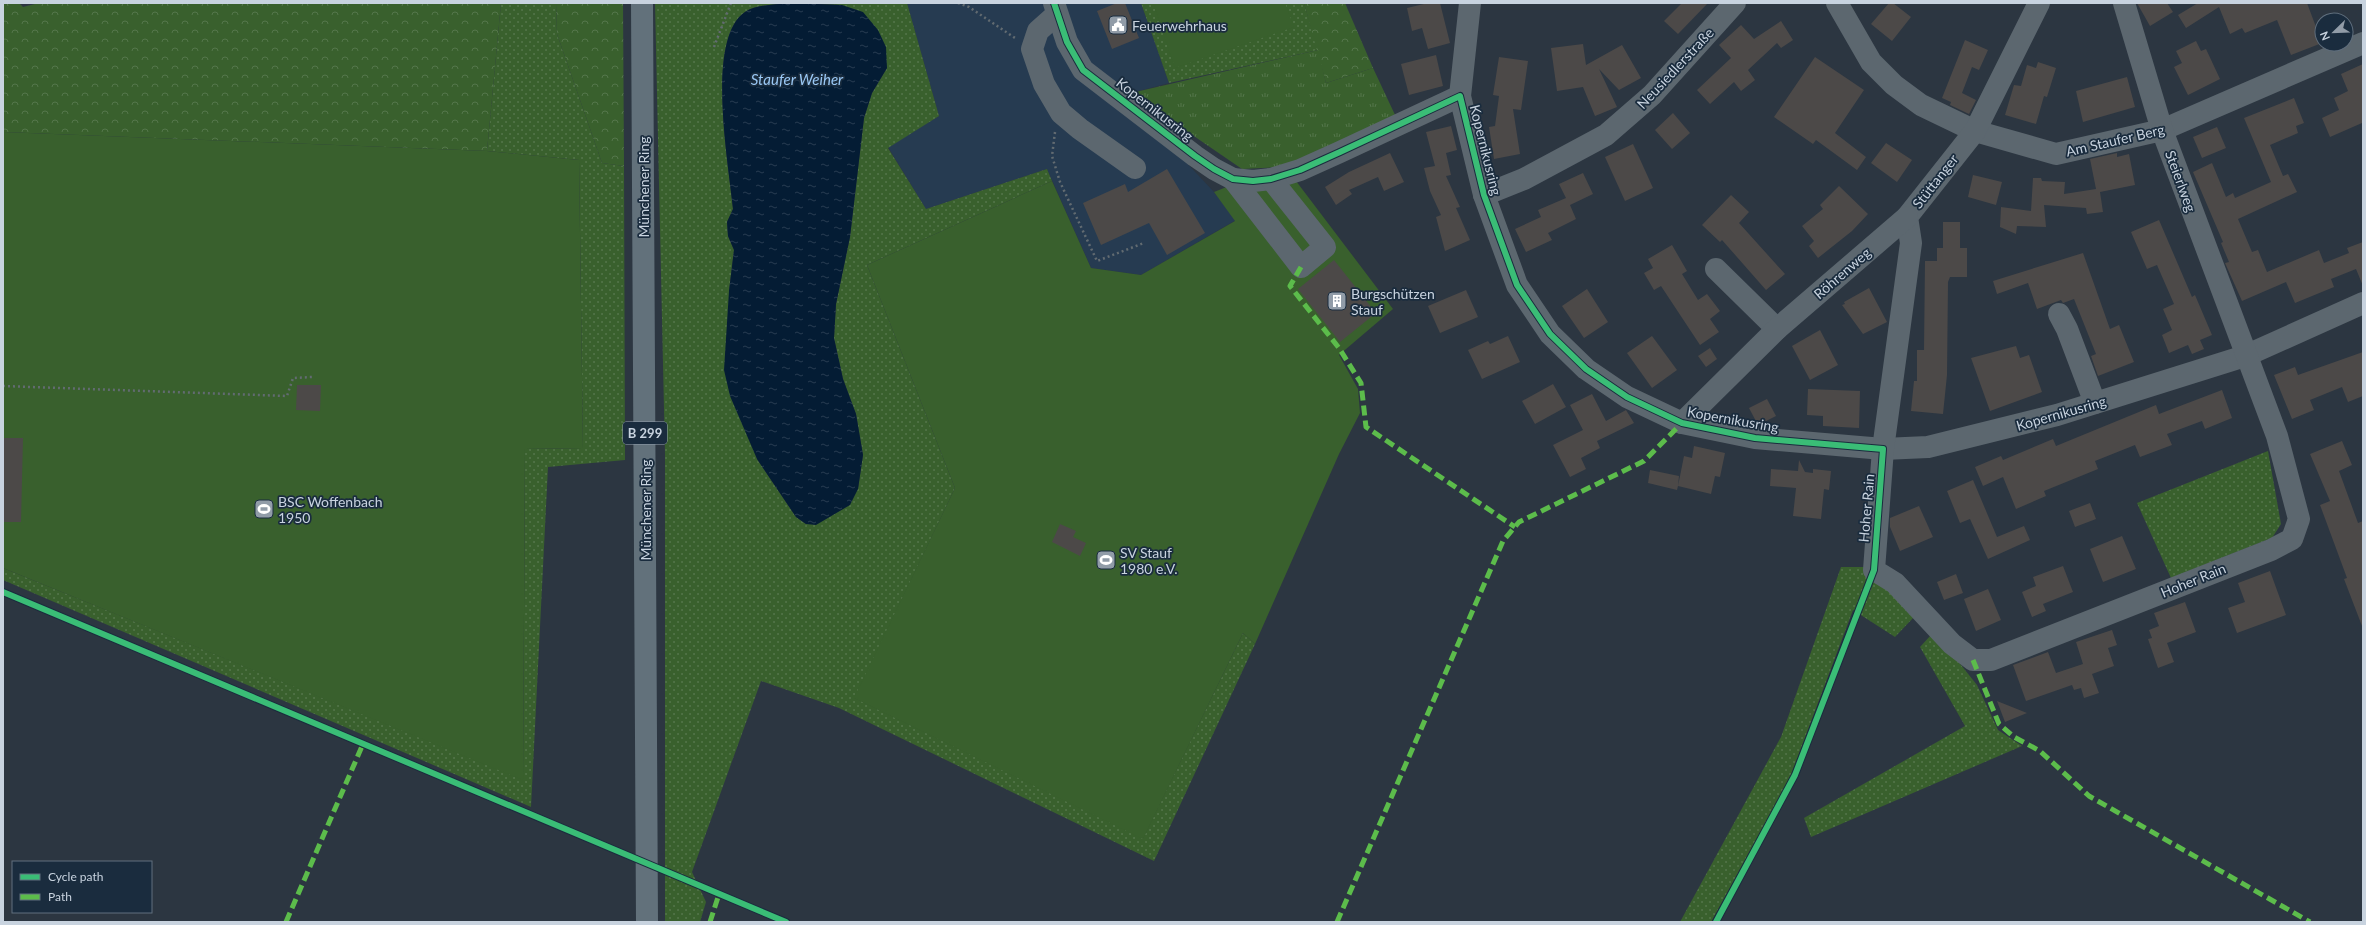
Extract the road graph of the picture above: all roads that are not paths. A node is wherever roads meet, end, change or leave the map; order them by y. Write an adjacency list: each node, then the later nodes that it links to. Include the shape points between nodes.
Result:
1 (642, 3): 25 (main road, Münchener Ring / B 299)
2 (1470, 3): 9 (street, Kopernikusring)
3 (1735, 3): 15 (street, Neusiedlerstraße, via 1652,95 1606,135 1524,179)
4 (1837, 3): 10 (street, Am Staufer Berg, via 1871,62 1894,85 1921,105)
5 (2039, 3): 10 (street, Stüttanger)
6 (2124, 3): 11 (street, Steierlweg)
7 (1055, 9): 12 (street, via 1038,31 1032,49 1044,84 1061,113); 13 (street, Kopernikusring, via 1067,42 1083,70 1195,156)
8 (2363, 43): 11 (street, Am Staufer Berg)
9 (1460, 96): 14 (street, Kopernikusring, via 1313,164); 15 (street, Kopernikusring)
10 (1975, 130): 11 (street, Am Staufer Berg, via 2056,154); 16 (street, Stüttanger)
11 (2162, 130): 21 (street, Steierlweg)
12 (1135, 168)
13 (1233, 179): 14 (street, Kopernikusring); 14 (street, via 1301,267 1325,247)
14 (1271, 179)
15 (1484, 195): 23 (street, Kopernikusring, via 1516,285 1550,334 1586,369 1627,397)
16 (1907, 217): 20 (street, Röhrenweg); 24 (street, Stüttanger, via 1912,243)
17 (1716, 269): 20 (street)
18 (2363, 303): 21 (street, Kopernikusring)
19 (2059, 314): 22 (street)
20 (1777, 329): 23 (street, Röhrenweg)
21 (2245, 356): 22 (street, Kopernikusring); 24 (street, Hoher Rain, via 2277,436 2299,519 2292,539 2271,550 1992,660 1973,660 1952,644 1895,583 1874,570)
22 (2095, 403): 24 (street, Kopernikusring, via 2056,416 1928,447)
23 (1682, 423): 24 (street, Kopernikusring, via 1755,438)
24 (1883, 449)
25 (647, 922)

